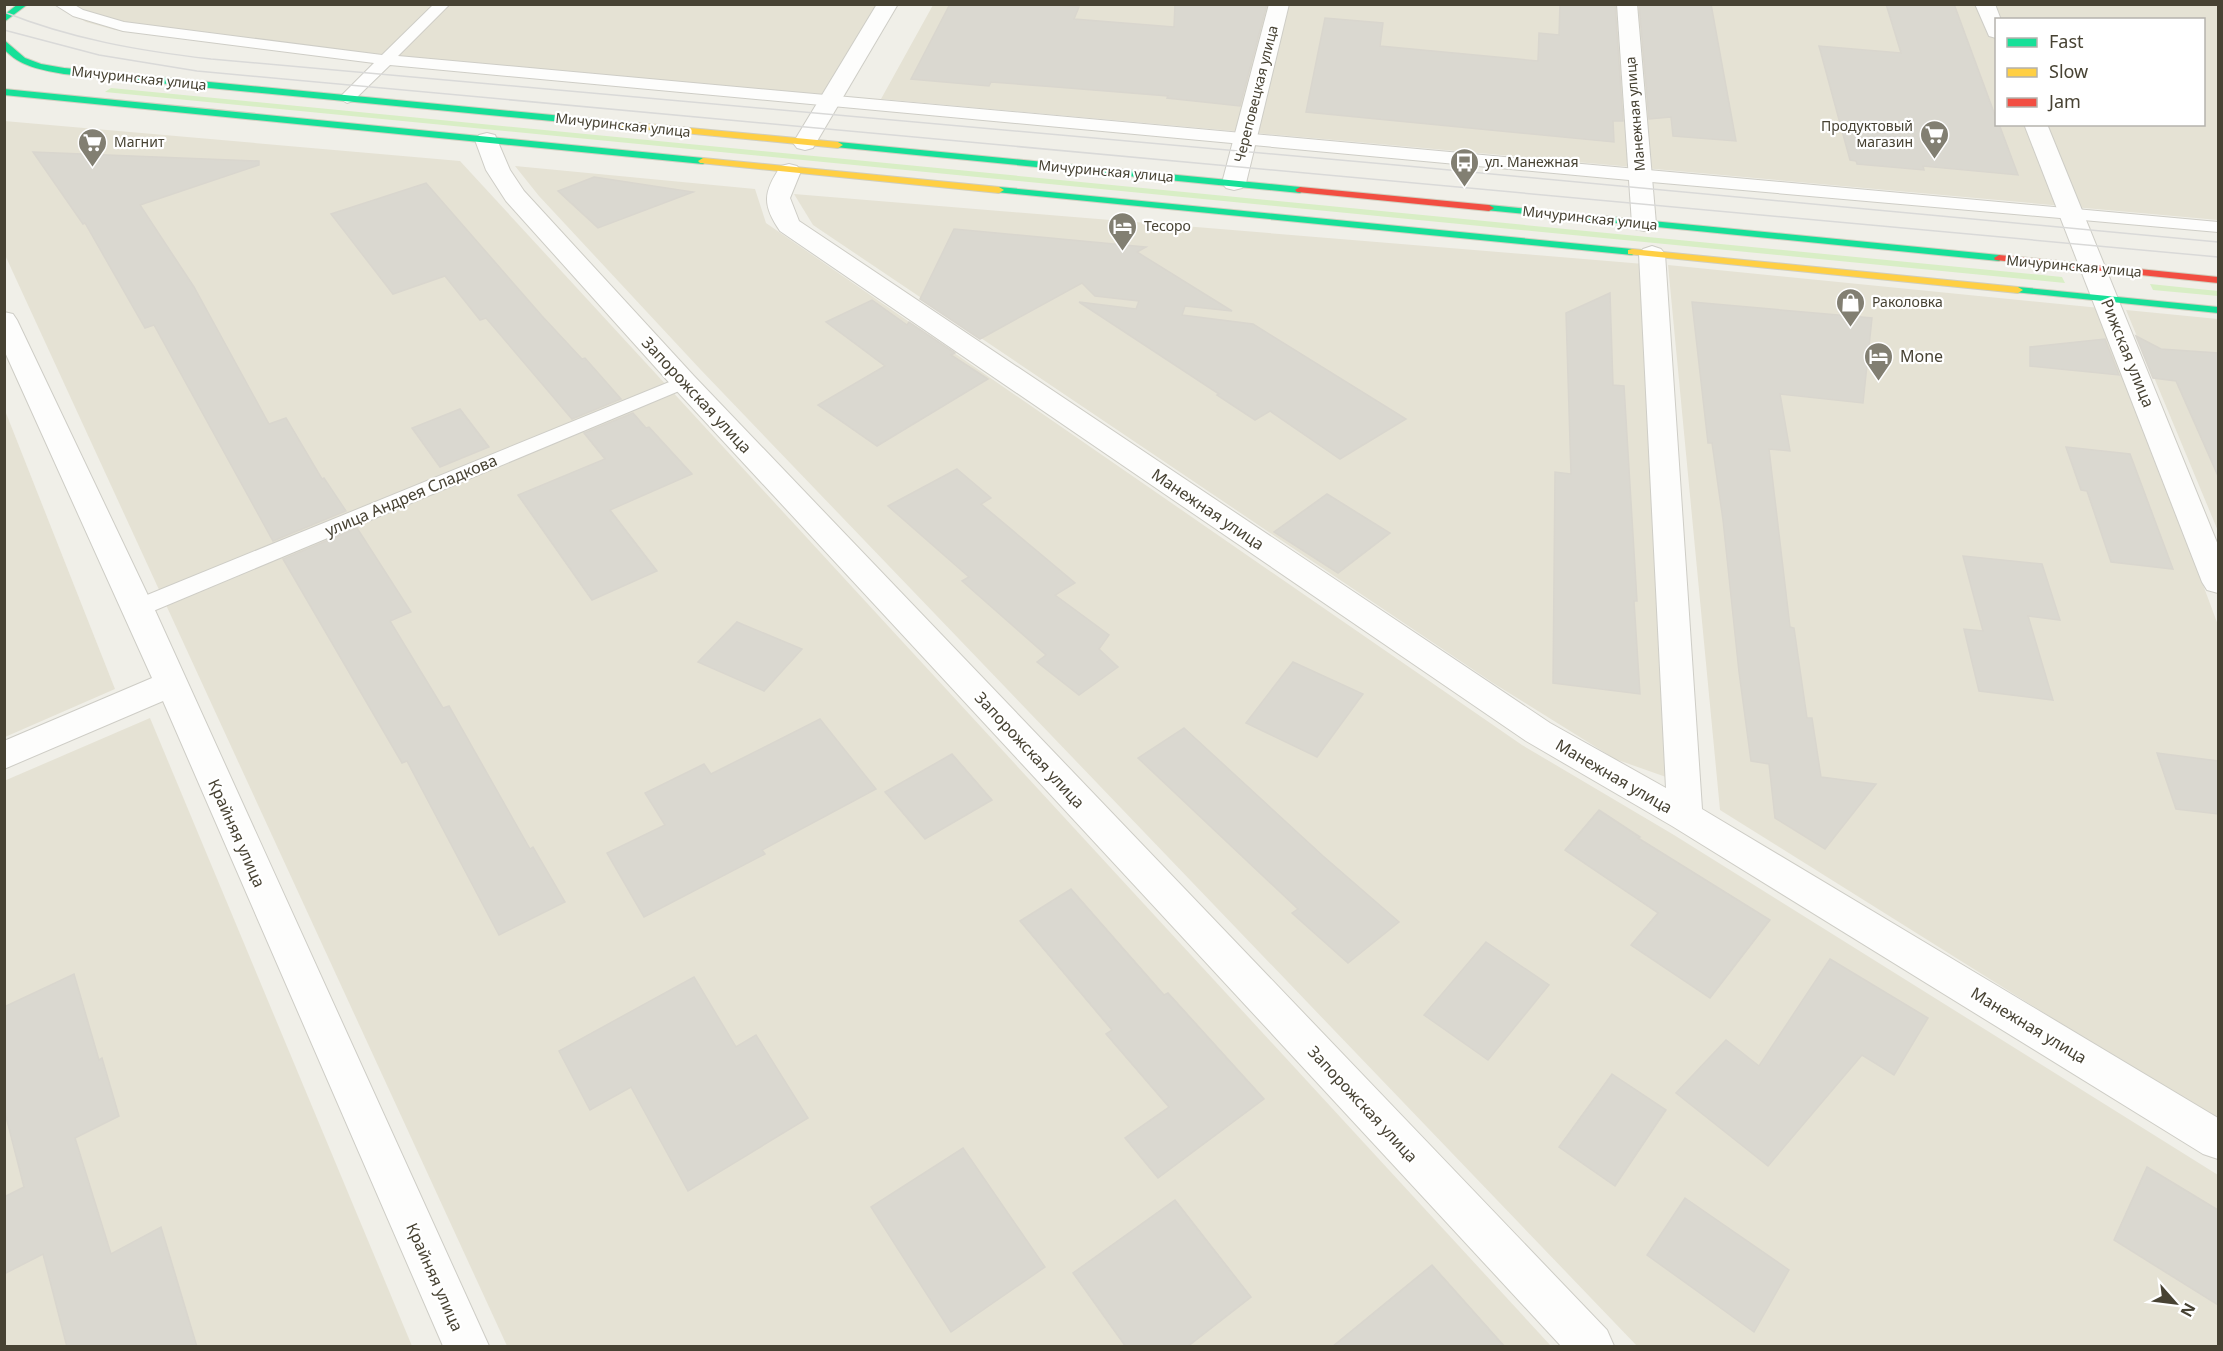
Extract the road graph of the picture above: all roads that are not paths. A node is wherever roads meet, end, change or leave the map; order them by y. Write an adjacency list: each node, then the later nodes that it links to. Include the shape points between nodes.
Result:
1 (24, 4): 8 (main road)
2 (61, 4): 12 (lane, via 123,26)
3 (443, 4): 12 (lane)
4 (888, 4): 15 (street)
5 (1279, 4): 17 (street, Череповецкая улица)
6 (1626, 4): 20 (street, Манежная улица)
7 (1985, 4): 10 (street)
8 (8, 18): 9 (main road)
9 (4, 29)
10 (1995, 29)
11 (4, 42): 14 (main road, Мичуринская улица, via 15,58 37,67)
12 (387, 60): 14 (lane); 15 (lane)
13 (4, 92): 18 (main road, Мичуринская улица)
14 (347, 98): 19 (main road, Мичуринская улица)
15 (830, 101): 17 (lane); 19 (street)
16 (2036, 126): 22 (street, Рижская улица)
17 (1246, 139): 20 (lane); 21 (street, Череповецкая улица)
18 (488, 140): 19 (main road, Мичуринская улица); 31 (street, Запорожская улица, via 498,170 515,196)
19 (797, 157): 21 (main road, Мичуринская улица); 25 (main road, Мичуринская улица); 36 (street, Манежная улица, via 777,192 777,206 789,226 1538,732)
20 (1640, 176): 22 (lane); 23 (street, Манежная улица)
21 (1234, 183): 23 (main road, Мичуринская улица)
22 (2071, 213): 24 (lane); 26 (street, Рижская улица)
23 (1644, 224): 26 (main road, Мичуринская улица)
24 (2218, 227)
25 (1652, 254): 28 (main road, Мичуринская улица); 36 (street, Манежная улица)
26 (2094, 269): 27 (main road, Мичуринская улица); 28 (street, Рижская улица)
27 (2218, 280)
28 (2106, 299): 29 (main road, Мичуринская улица); 32 (street, Рижская улица)
29 (2218, 310)
30 (4, 320): 33 (street, Крайняя улица)
31 (684, 382): 33 (lane, улица Андрея Сладкова); 39 (street, Запорожская улица)
32 (2218, 582)
33 (138, 609): 34 (street, Крайняя улица)
34 (170, 684): 35 (street); 38 (street, Крайняя улица)
35 (4, 756)
36 (1685, 816): 37 (street, Манежная улица)
37 (2218, 1140)
38 (466, 1347)
39 (1590, 1347)

